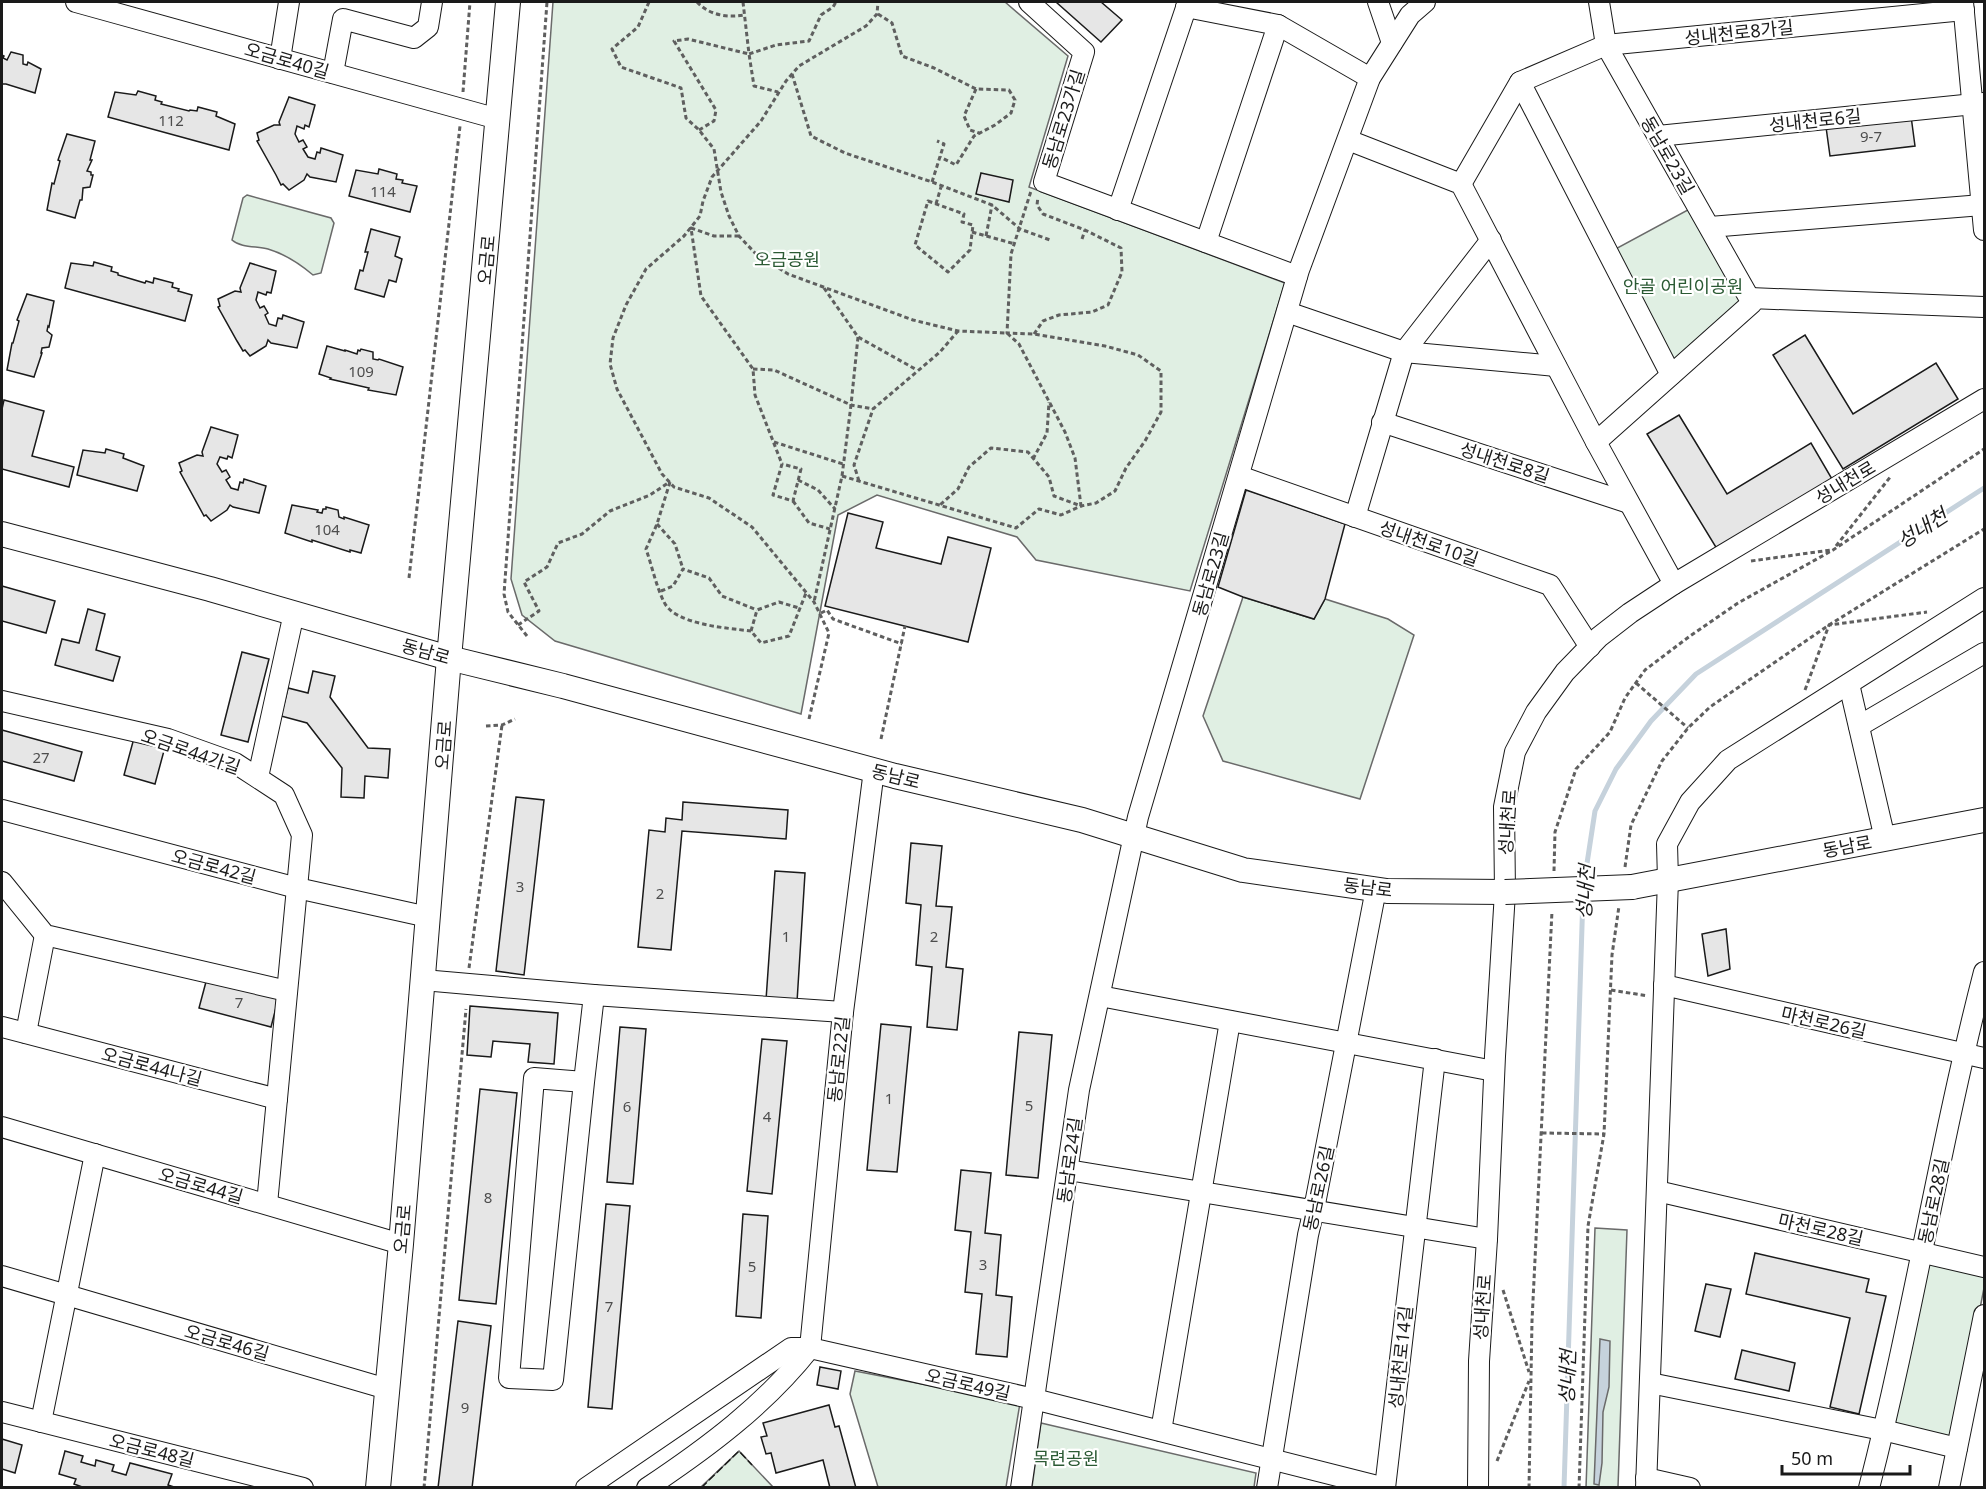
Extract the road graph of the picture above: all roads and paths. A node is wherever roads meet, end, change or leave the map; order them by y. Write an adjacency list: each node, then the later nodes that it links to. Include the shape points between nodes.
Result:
1 (76, 2): 24 (street, 오금로40길)
2 (289, 2): 24 (street)
3 (432, 2): 25 (street, via 428,27 414,38 343,19)
4 (470, 2): 32 (path)
5 (508, 2): 33 (main road, 오금로)
6 (547, 2): 117 (path, via 504,594 508,612)
7 (649, 2): 34 (path, via 638,27 612,49 621,67 681,88 686,118)
8 (697, 2): 19 (path, via 705,10 732,17)
9 (743, 2): 19 (path)
10 (836, 2): 23 (path, via 821,15 809,40)
11 (878, 2): 18 (path)
12 (1029, 2): 49 (street, 동남로23가길, via 1084,52 1044,183)
13 (1378, 2): 21 (street)
14 (1425, 2): 21 (street, 동남로23길, via 1410,15)
15 (1599, 2): 22 (street, 동남로23길)
16 (1187, 4): 20 (street); 49 (street)
17 (1964, 6): 22 (street, 성내천로8가길); 31 (street)
18 (877, 14): 26 (path, via 866,26); 29 (path, via 892,23 902,56)
19 (745, 15): 23 (path)
20 (1278, 25): 27 (street); 61 (street)
21 (1392, 43): 27 (street, 동남로23길)
22 (1606, 45): 28 (street, 성내천로8가길); 36 (street, 동남로23길)
23 (749, 54): 30 (path, via 754,86); 34 (path, via 688,39 674,41 716,110 714,121)
24 (280, 59): 25 (street, 오금로40길)
25 (333, 73): 32 (street, 오금로40길)
26 (792, 74): 30 (path); 41 (path, via 811,136 845,153)
27 (1371, 78): 37 (street, 동남로23길)
28 (1520, 82): 42 (street); 76 (street)
29 (976, 89): 35 (path, via 964,116 970,130); 35 (path, via 1009,90 1015,100 1011,113)
30 (778, 92): 40 (path, via 761,122)
31 (1979, 103): 36 (street, 성내천로6길); 48 (street)
32 (462, 109): 33 (street, 오금로40길); 106 (path)
33 (498, 119): 124 (main road, 오금로)
34 (699, 130): 40 (path, via 714,149)
35 (979, 133): 39 (path, via 956,165)
36 (1658, 136): 50 (street, 동남로23길)
37 (1347, 140): 42 (street); 63 (street, 동남로23길)
38 (937, 141): 39 (path, via 944,144)
39 (940, 158): 41 (path)
40 (717, 171): 51 (path, via 700,216); 56 (path)
41 (932, 182): 43 (path)
42 (1461, 184): 60 (street)
43 (941, 187): 46 (path); 47 (path)
44 (1031, 190): 53 (path, via 1040,193 1036,205 1043,214)
45 (1029, 197): 52 (path)
46 (936, 204): 55 (path, via 964,214 962,222 973,225); 55 (path, via 928,201 915,245 948,272 970,250)
47 (992, 205): 52 (path); 57 (path)
48 (1982, 205): 50 (street); 54 (street)
49 (1118, 210): 61 (street, 동남로23가길)
50 (1710, 227): 65 (street, 동남로23길)
51 (690, 228): 56 (path, via 714,236); 74 (path, via 701,296); 93 (path, via 646,269 613,338 610,364 617,389)
52 (1020, 229): 59 (path); 62 (path)
53 (1085, 230): 58 (path); 70 (path, via 1121,248 1122,272 1108,304 1092,312 1059,315 1043,321)
54 (1984, 230)
55 (972, 232): 57 (path)
56 (739, 236): 64 (path, via 755,253 788,274)
57 (986, 236): 62 (path)
58 (1082, 239)
59 (1050, 240)
60 (1491, 240): 72 (street); 73 (street)
61 (1206, 242): 63 (street, 동남로23가길)
62 (1015, 244): 69 (path, via 1011,254)
63 (1298, 276): 67 (street, 동남로23길)
64 (823, 287): 68 (path, via 914,320); 71 (path)
65 (1751, 300): 66 (street); 76 (street)
66 (1984, 307)
67 (1287, 312): 72 (street); 90 (street, 동남로23길)
68 (958, 331): 69 (path); 75 (path)
69 (1007, 333): 70 (path); 78 (path, via 1019,344)
70 (1034, 334): 97 (path, via 1138,355 1161,371 1161,412 1115,492)
71 (858, 336): 75 (path); 79 (path)
72 (1404, 352): 73 (street); 81 (street)
73 (1556, 366): 83 (street)
74 (753, 369): 79 (path, via 774,370); 82 (path, via 755,395)
75 (917, 370): 80 (path)
76 (1671, 375): 83 (street)
77 (1984, 399): 107 (street, 성내천로)
78 (1049, 400): 85 (path, via 1047,433); 97 (path, via 1075,458)
79 (851, 405): 80 (path); 87 (path)
80 (873, 409): 92 (path, via 854,465)
81 (1382, 422): 95 (street, 성내천로8길); 99 (street)
82 (773, 442): 86 (path); 87 (path)
83 (1596, 442): 95 (street)
84 (1984, 449): 103 (path)
85 (1033, 459): 96 (path, via 1028,452 991,448 969,466 958,489); 97 (path, via 1049,477 1054,495)
86 (782, 464): 91 (path, via 801,469); 94 (path, via 773,495)
87 (843, 464): 89 (path)
88 (1896, 470): 103 (path)
89 (842, 476): 92 (path); 98 (path)
90 (1239, 476): 99 (street, 성내천로10길); 140 (street, 동남로23길)
91 (798, 480): 94 (path); 98 (path, via 818,490)
92 (859, 481): 96 (path)
93 (669, 482): 100 (path); 109 (path, via 710,498 752,527); 117 (path, via 650,495 610,511 582,534 558,543 547,567 524,582 539,611)
94 (793, 501): 101 (path, via 809,523)
95 (1629, 503): 107 (street)
96 (940, 506): 97 (path, via 1016,528 1039,509 1061,515)
97 (1081, 506)
98 (835, 510): 101 (path)
99 (1355, 517): 122 (street, 성내천로10길, via 1550,585)
100 (657, 524): 105 (path, via 675,544); 108 (path, via 645,549)
101 (830, 529): 111 (path)
102 (2, 534): 115 (main road, 동남로)
103 (1833, 550): 104 (path); 125 (path, via 1729,610 1645,670)
104 (1745, 562)
105 (683, 569): 108 (path, via 673,586); 113 (path, via 709,578 722,596)
106 (409, 578)
107 (1674, 584): 122 (street, 성내천로, via 1630,613)
108 (660, 591): 119 (path, via 665,605 684,619)
109 (806, 593): 111 (path); 112 (path)
110 (1984, 598): 126 (street)
111 (814, 602): 116 (path)
112 (799, 608): 113 (path, via 779,602); 119 (path, via 789,636 761,643)
113 (757, 610): 119 (path)
114 (1935, 611): 128 (path, via 1829,625)
115 (294, 613): 124 (main road, 동남로); 137 (street)
116 (820, 613): 121 (path, via 827,610 833,619); 130 (path, via 830,633)
117 (518, 626): 120 (path)
118 (906, 626): 121 (path)
119 (751, 631)
120 (527, 636)
121 (902, 644): 135 (path)
122 (1590, 647): 147 (street, 성내천로, via 1565,672 1536,712 1515,752 1504,807)
123 (1984, 653): 133 (street)
124 (449, 658): 136 (main road, 동남로); 149 (main road, 오금로)
125 (1636, 683): 134 (path); 142 (path, via 1610,732 1576,770 1555,832)
126 (1849, 684): 128 (street); 133 (street, 동남로)
127 (2, 701): 137 (street, 오금로44가길, via 168,739 235,763)
128 (1794, 718): 143 (street, via 1728,760 1690,802 1667,844)
129 (515, 719): 131 (path)
130 (809, 719)
131 (502, 724): 132 (path); 151 (path)
132 (486, 726)
133 (1858, 726): 141 (street, 동남로)
134 (1688, 728)
135 (881, 739)
136 (874, 770): 140 (main road, 동남로); 160 (street, 동남로22길)
137 (258, 777): 145 (street, 오금로44가길, via 284,795 302,835)
138 (2, 810): 145 (street, 오금로42길)
139 (1984, 820): 141 (main road, 동남로)
140 (1134, 836): 146 (main road, 동남로, via 1243,870); 158 (street, 동남로24길)
141 (1886, 839): 143 (main road, 동남로)
142 (1554, 879)
143 (1668, 880): 147 (main road, 동남로, bridge, via 1632,887); 156 (street)
144 (2, 882): 150 (street)
145 (297, 888): 149 (street, 오금로42길); 155 (street, 오금로44가길)
146 (1376, 889): 147 (main road, 동남로); 164 (street, 동남로26길)
147 (1505, 892): 168 (street, 성내천로)
148 (1553, 902): 172 (path)
149 (428, 917): 153 (main road, 오금로)
150 (45, 935): 155 (street); 163 (street)
151 (469, 970)
152 (1984, 972): 165 (street, 동남로28길)
153 (423, 980): 157 (street); 181 (main road, 오금로)
154 (1611, 990): 156 (path)
155 (287, 991): 170 (street, 오금로44가길)
156 (1664, 992): 165 (street, 마천로26길); 175 (street)
157 (594, 995): 160 (street); 169 (street)
158 (1100, 996): 161 (street); 174 (street, 동남로24길, via 1079,1090)
159 (466, 1009): 203 (path)
160 (843, 1012): 188 (street, 동남로22길)
161 (1230, 1021): 164 (street); 176 (street)
162 (2, 1027): 163 (street, 오금로44나길)
163 (26, 1033): 170 (street, 오금로44나길)
164 (1346, 1042): 167 (street); 178 (street, 동남로26길)
165 (1964, 1053): 166 (street, 마천로26길); 182 (street, 동남로28길)
166 (1984, 1058)
167 (1435, 1059): 168 (street); 179 (street, 성내천로14길)
168 (1494, 1071): 180 (street, 성내천로)
169 (584, 1082): 169 (street, via 553,1380 509,1378 534,1078)
170 (277, 1099): 177 (street, 오금로44가길)
171 (2, 1126): 173 (street, 오금로44길)
172 (1542, 1133): 189 (path); 211 (path, via 1604,1134 1588,1226)
173 (95, 1154): 177 (street, 오금로44길); 186 (street)
174 (1068, 1170): 176 (street); 192 (street, 동남로24길)
175 (1657, 1191): 182 (street, 마천로28길); 190 (street)
176 (1202, 1192): 178 (street); 195 (street)
177 (267, 1204): 181 (street, 오금로44길)
178 (1314, 1209): 179 (street); 198 (street, 동남로26길)
179 (1414, 1227): 180 (street); 208 (street, 성내천로14길)
180 (1487, 1239): 209 (street, 성내천로, via 1479,1361)
181 (401, 1244): 191 (main road, 오금로)
182 (1922, 1253): 183 (street, 마천로28길); 196 (street, 동남로28길)
183 (1984, 1267)
184 (2, 1276): 186 (street, 오금로46길)
185 (1500, 1282): 189 (path)
186 (67, 1295): 191 (street, 오금로46길); 194 (street)
187 (1984, 1315): 197 (street)
188 (810, 1348): 192 (street, 오금로49길); 204 (street, 오금로49길, via 791,1348); 205 (street, via 752,1409)
189 (1531, 1377): 199 (path); 210 (path)
190 (1650, 1383): 196 (street); 200 (street)
191 (387, 1389): 202 (main road, 오금로)
192 (1034, 1399): 195 (street, 오금로49길); 206 (street, 동남로24길)
193 (2, 1412): 194 (street, 오금로48길)
194 (41, 1422): 201 (street, 오금로48길)
195 (1161, 1431): 198 (street, 오금로49길)
196 (1884, 1431): 197 (street); 213 (street, 동남로28길)
197 (1957, 1448): 214 (street)
198 (1272, 1459): 207 (street, 동남로26길); 208 (street, 오금로49길)
199 (1496, 1465)
200 (1646, 1483): 212 (street)
201 (303, 1488)
202 (378, 1488)
203 (424, 1488)
204 (586, 1488)
205 (647, 1488)
206 (1021, 1488)
207 (1267, 1488)
208 (1385, 1488)
209 (1478, 1488)
210 (1529, 1488)
211 (1580, 1488)
212 (1690, 1488)
213 (1869, 1488)
214 (1949, 1488)

